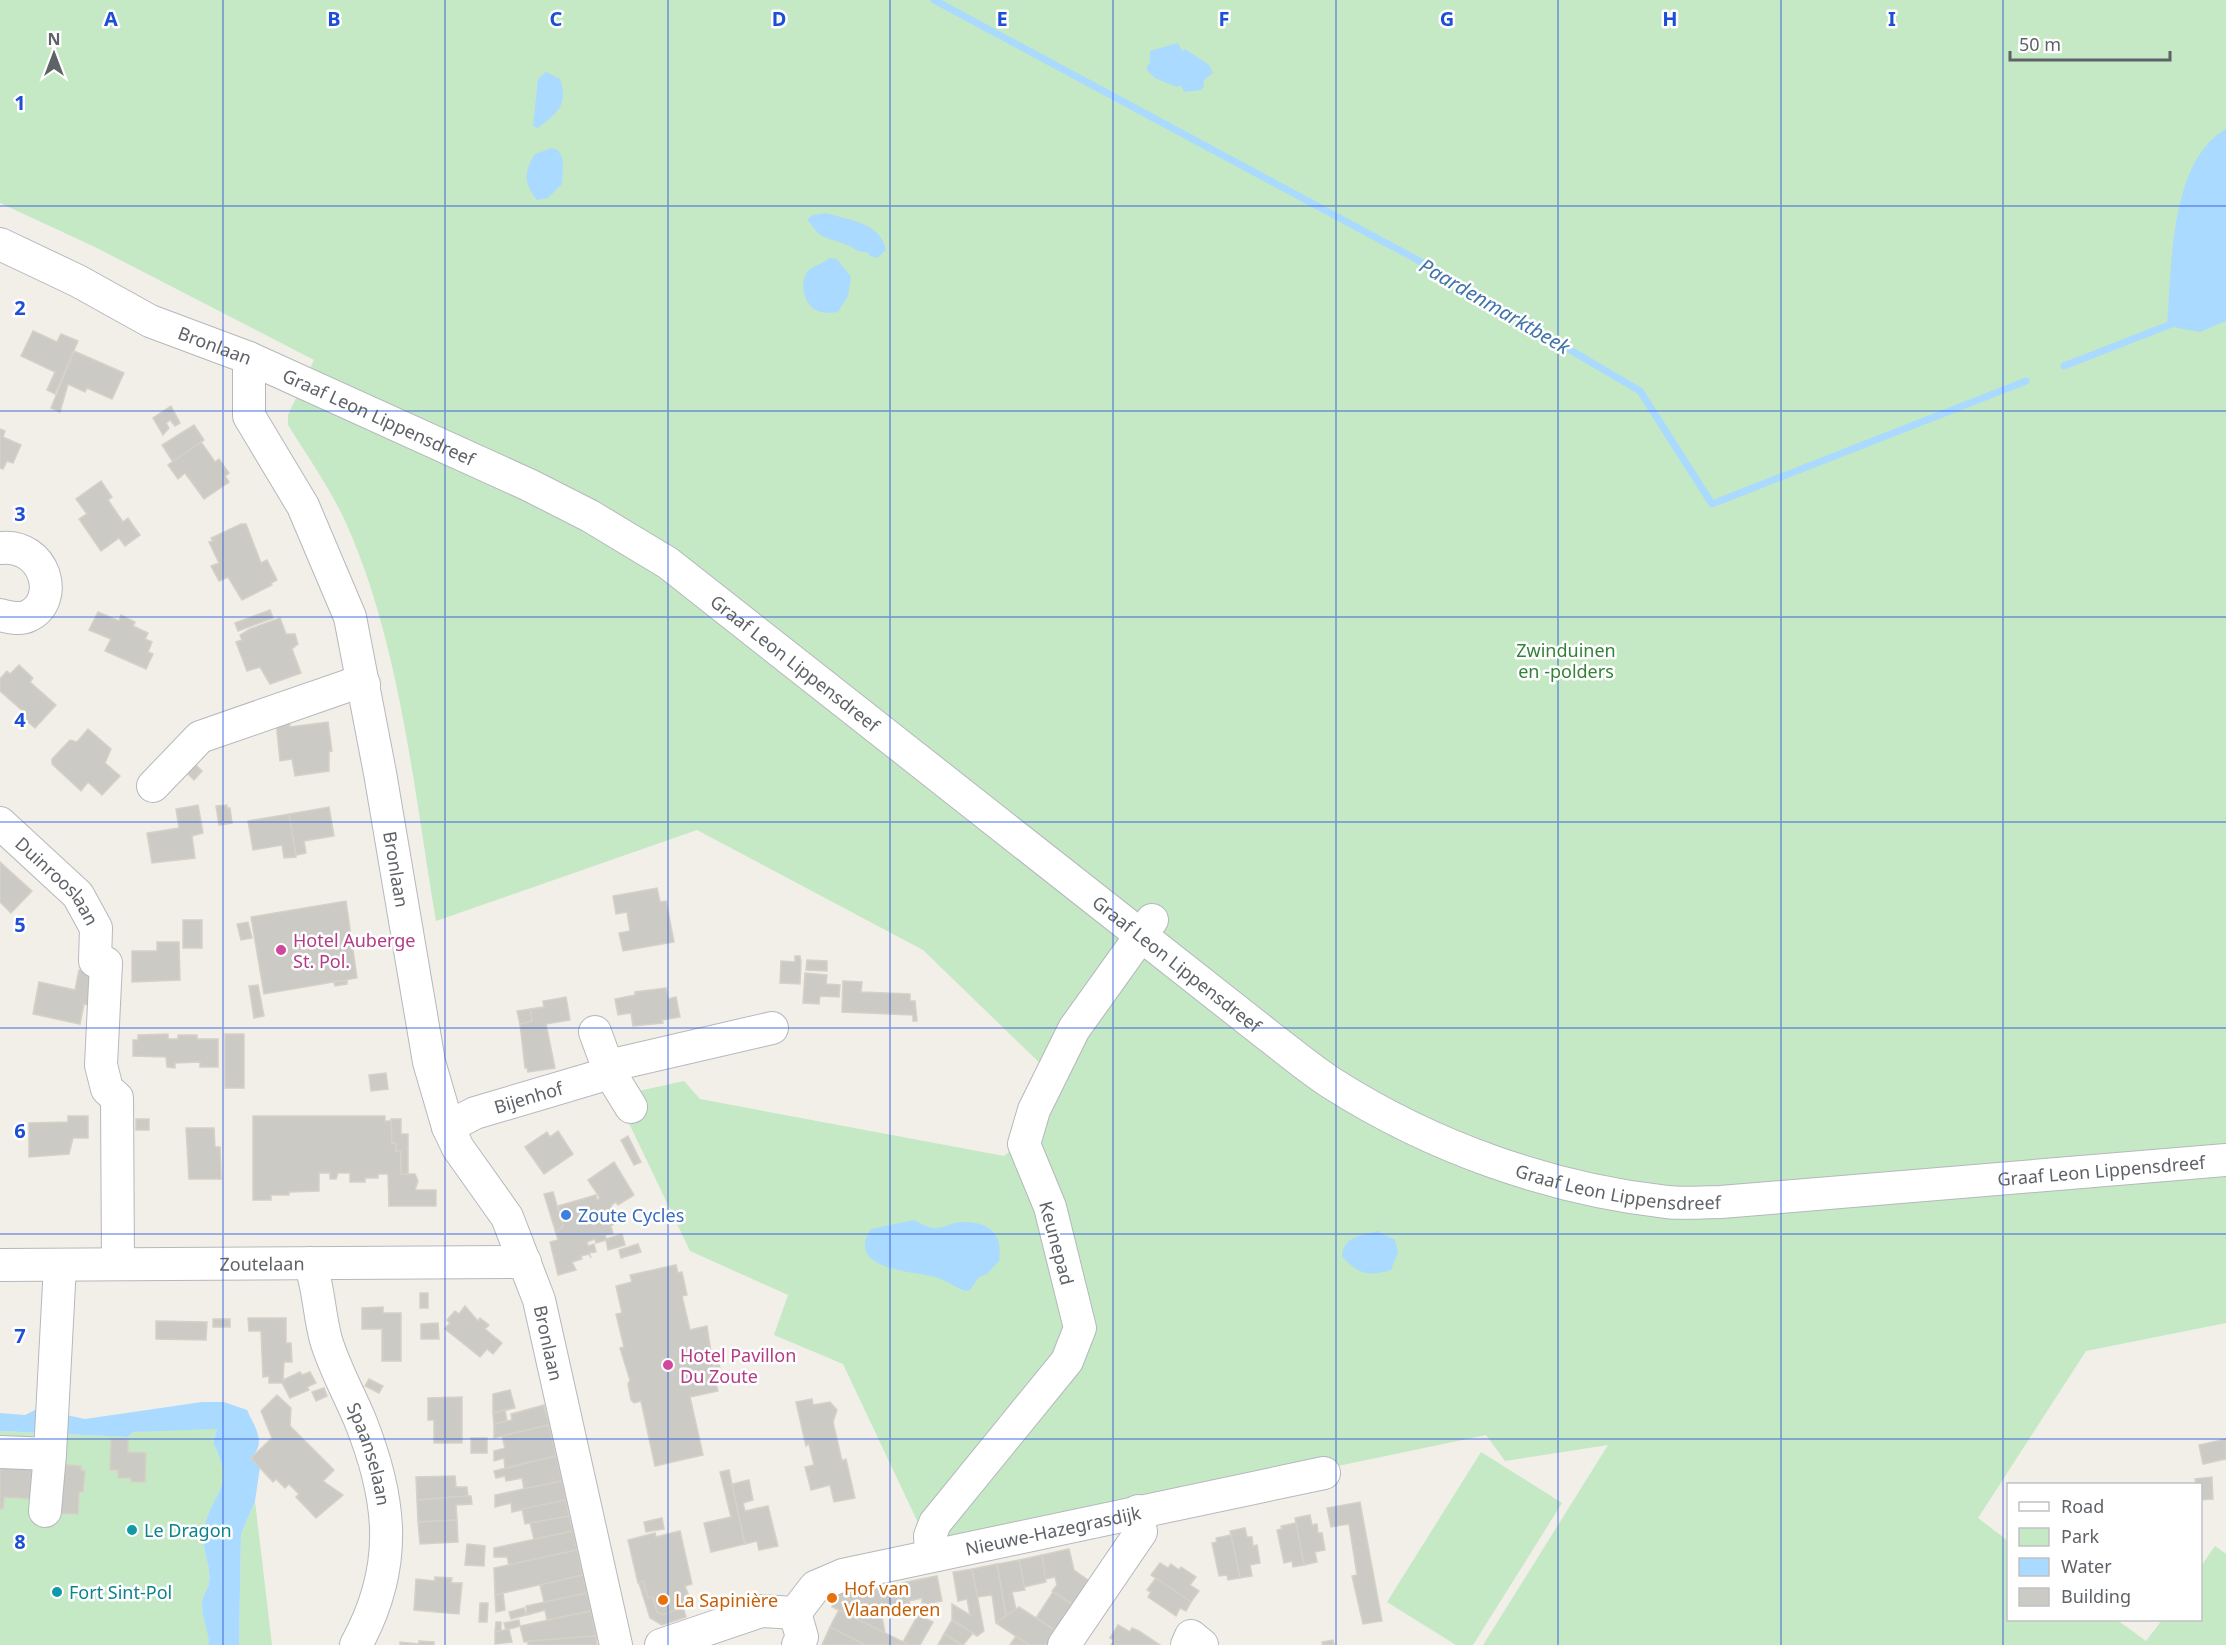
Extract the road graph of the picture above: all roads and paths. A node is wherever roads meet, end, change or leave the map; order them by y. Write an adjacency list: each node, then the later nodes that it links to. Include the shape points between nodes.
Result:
1 (0, 244): 2 (street, Bronlaan, via 150,321)
2 (249, 358): 5 (street, Bronlaan, via 249,416 318,535 350,617); 8 (street, Graaf Leon Lippensdreef, via 529,485 668,562)
3 (0, 548): 4 (street, via 12,547 30,554 40,563 45,579 45,594 38,608 28,616)
4 (0, 615)
5 (364, 684): 6 (street, via 347,686 200,737); 13 (street, Bronlaan, via 429,1062)
6 (153, 786)
7 (0, 823): 17 (street, Duinrooslaan, via 78,895 96,928 95,961 106,963 101,1065 107,1089 117,1098)
8 (1146, 927): 14 (street, Graaf Leon Lippensdreef, via 1333,1084 1464,1151 1611,1193 1668,1202 1722,1202); 25 (street, Keunepad, via 1074,1029 1034,1110 1024,1144 1050,1207 1080,1328 1075,1345 1068,1361 935,1523 930,1536)
9 (772, 1028): 11 (street, Bijenhof)
10 (595, 1032): 11 (street)
11 (609, 1069): 12 (street); 13 (street, Bijenhof, via 475,1113)
12 (631, 1107)
13 (448, 1128): 15 (street, Bronlaan, via 507,1217)
14 (2226, 1160)
15 (525, 1262): 16 (street, Zoutelaan); 28 (street, Bronlaan, via 539,1300)
16 (310, 1263): 17 (street, Zoutelaan); 27 (street, Spaanselaan, via 326,1340 369,1445 387,1510 387,1554 371,1617)
17 (118, 1264): 19 (street, Zoutelaan)
18 (0, 1265): 19 (street, Zoutelaan)
19 (60, 1265): 21 (street)
20 (0, 1452): 21 (street)
21 (50, 1454): 24 (street)
22 (1324, 1473): 23 (street, Nieuwe-Hazegrasdijk)
23 (1138, 1510): 25 (street, Nieuwe-Hazegrasdijk); 31 (street, via 1141,1532)
24 (45, 1511)
25 (931, 1554): 26 (street, Nieuwe-Hazegrasdijk, via 843,1575 815,1587)
26 (795, 1613): 29 (street, via 761,1611); 30 (street, via 802,1637)
27 (356, 1645)
28 (616, 1645)
29 (661, 1645)
30 (798, 1645)
31 (1064, 1645)
32 (1187, 1645): 33 (street, via 1191,1636)
33 (1202, 1645)

